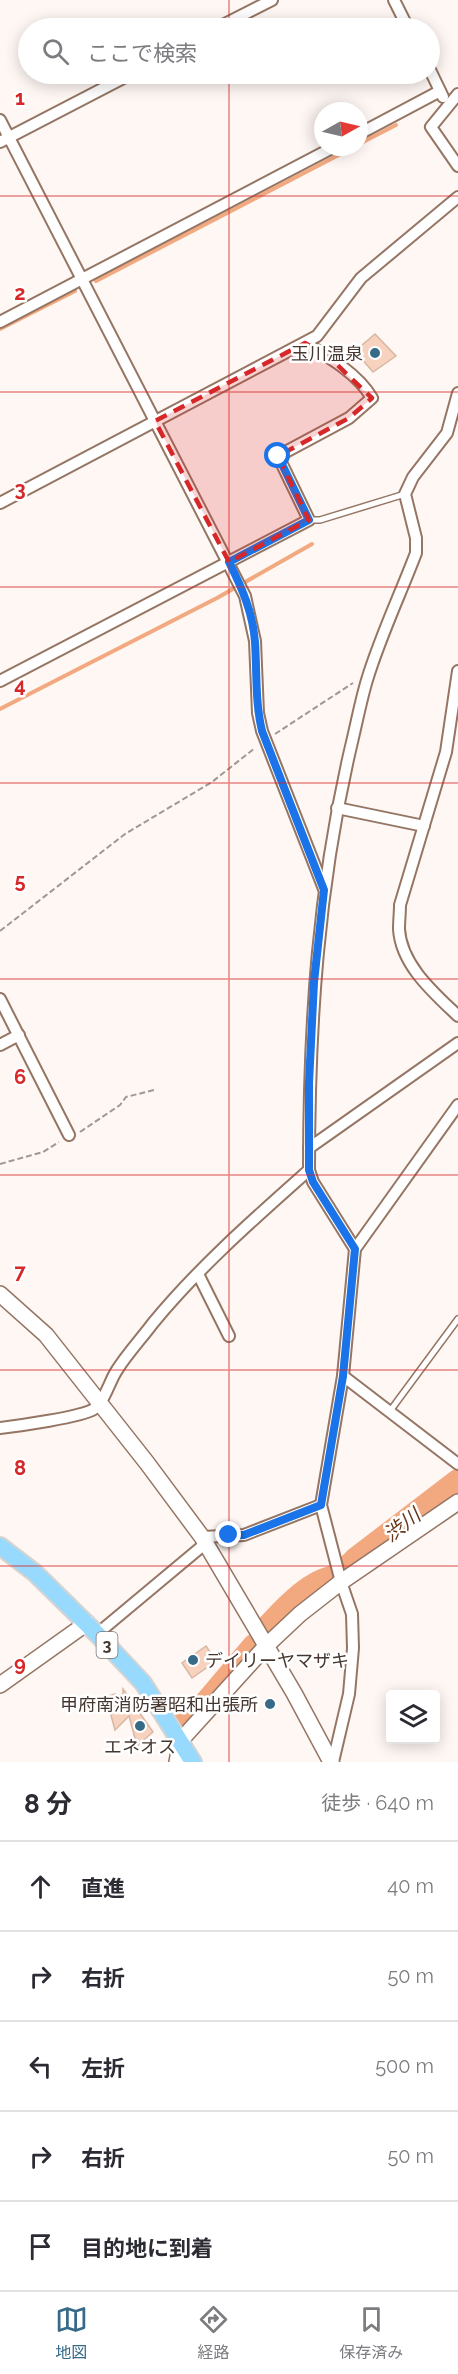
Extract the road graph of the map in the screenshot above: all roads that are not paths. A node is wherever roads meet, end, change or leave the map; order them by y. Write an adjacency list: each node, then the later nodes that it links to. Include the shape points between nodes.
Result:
1 (272, 0): 3 (street)
2 (394, 0): 4 (street)
3 (237, 18)
4 (403, 18)
5 (111, 84): 12 (street)
6 (436, 84): 7 (street)
7 (440, 91): 9 (street); 11 (street)
8 (458, 94): 9 (street)
9 (447, 106): 14 (street, via 431,127)
10 (0, 120): 12 (street)
11 (368, 129)
12 (4, 139): 16 (street)
13 (317, 156): 16 (street)
14 (458, 166)
15 (458, 197): 18 (street, via 360,278 317,336)
16 (82, 279): 17 (street); 20 (street)
17 (0, 322)
18 (305, 343): 20 (street); 23 (street, via 330,358 366,388 372,398 349,418 278,456)
19 (458, 393): 21 (street, via 447,433 413,477)
20 (155, 422): 22 (street); 24 (street)
21 (405, 494): 23 (lane); 27 (street, via 416,553 367,679)
22 (0, 502)
23 (309, 520): 24 (street)
24 (229, 562): 26 (street); 29 (street, via 252,620 258,713)
25 (458, 671): 28 (street, via 446,752)
26 (0, 681)
27 (337, 808): 28 (street); 29 (street)
28 (424, 826): 31 (street, via 400,905 399,931 416,972)
29 (324, 890): 37 (street, via 314,982)
30 (0, 999): 32 (street)
31 (458, 1016)
32 (19, 1035): 34 (street); 36 (street)
33 (458, 1043): 37 (street)
34 (0, 1045)
35 (458, 1105): 39 (street)
36 (69, 1135)
37 (309, 1148): 38 (street)
38 (309, 1170): 39 (street); 40 (street)
39 (355, 1249): 44 (street)
40 (198, 1274): 43 (street); 45 (street, via 117,1370)
41 (0, 1294): 45 (street, via 46,1335)
42 (458, 1319): 46 (lane)
43 (229, 1336)
44 (343, 1376): 46 (street); 50 (street)
45 (99, 1403): 47 (street, via 93,1410); 51 (street)
46 (390, 1411): 48 (street)
47 (0, 1428)
48 (458, 1464)
49 (458, 1502): 53 (street)
50 (321, 1505): 51 (street, via 244,1535); 53 (street)
51 (204, 1540): 54 (street); 55 (street)
52 (0, 1546): 54 (main road, 3, via 35,1573)
53 (341, 1582): 55 (street); 60 (street, via 352,1614 353,1648 349,1694)
54 (92, 1629): 56 (street); 57 (main road, 3, via 143,1683)
55 (267, 1645): 57 (street); 60 (street)
56 (0, 1685)
57 (181, 1740): 58 (street); 59 (main road, 3)
58 (177, 1762)
59 (194, 1762)
60 (332, 1762)

